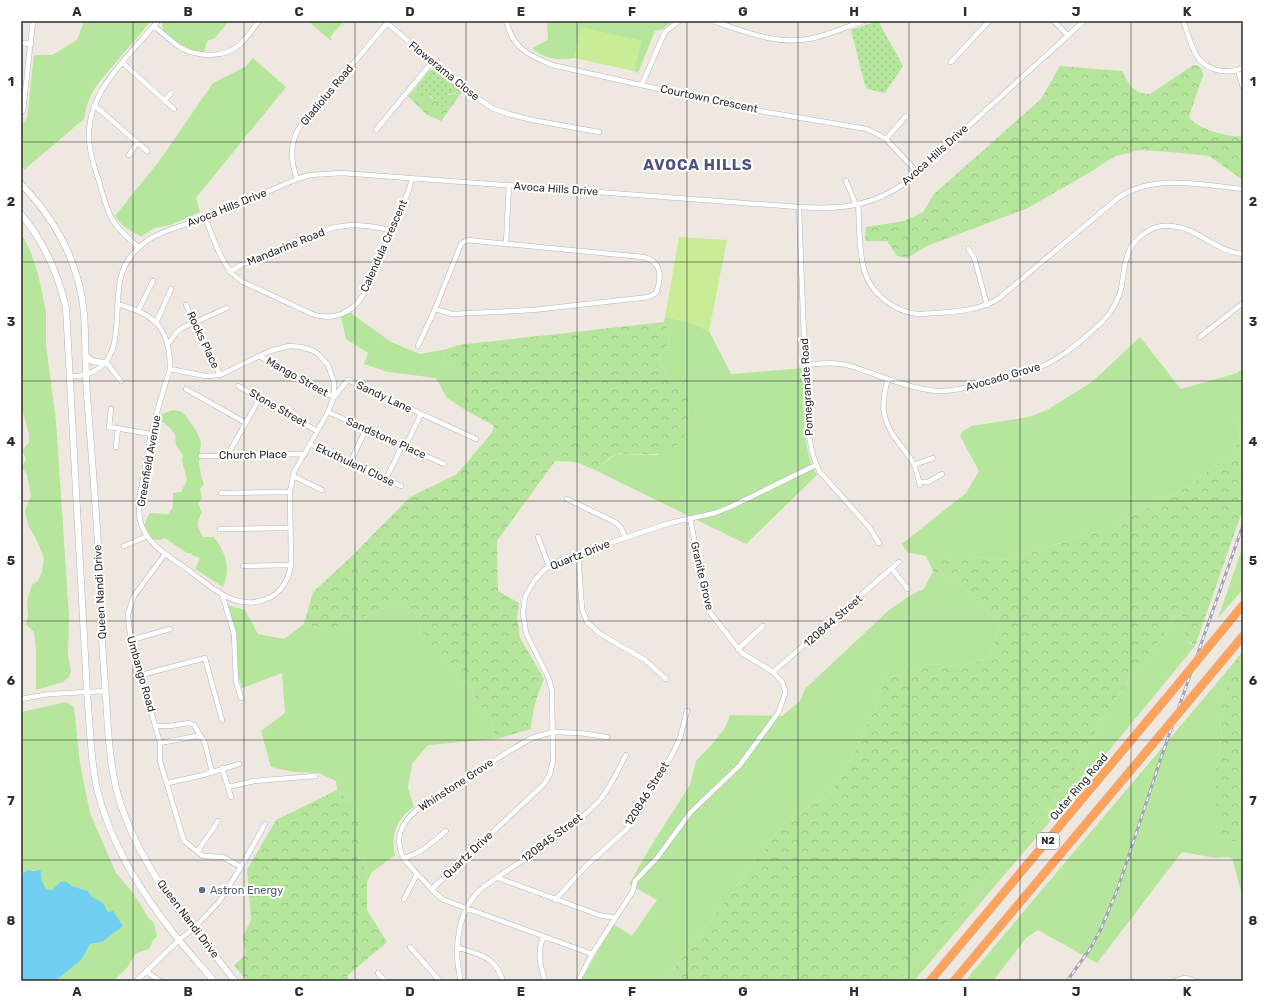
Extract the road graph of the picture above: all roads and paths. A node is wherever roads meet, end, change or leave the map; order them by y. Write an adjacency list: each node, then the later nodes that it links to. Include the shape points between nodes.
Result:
1 (33, 21): 16 (street)
2 (158, 21): 13 (street)
3 (259, 21): 13 (street, via 240,44 222,54 213,55 184,49)
4 (506, 21): 21 (street, Courtown Crescent, via 512,36 530,55 568,69)
5 (679, 21): 21 (street, via 665,32)
6 (713, 21): 7 (street, via 762,37 796,41 810,39)
7 (864, 21)
8 (989, 21): 18 (street)
9 (1054, 21): 14 (street)
10 (1084, 21): 14 (street, Avoca Hills Drive)
11 (1183, 21): 20 (street, via 1199,59 1220,71)
12 (388, 22): 17 (street, Flowerama Close); 38 (street, Gladiolus Road, via 299,128 292,147)
13 (154, 26): 19 (street)
14 (1068, 36): 36 (street, Avoca Hills Drive)
15 (21, 43): 16 (street)
16 (31, 44): 24 (street)
17 (432, 62): 30 (street); 31 (street, Flowerama Close, via 469,93 494,109 532,120)
18 (951, 62)
19 (122, 63): 25 (street); 26 (street)
20 (1241, 69): 22 (street)
21 (642, 84): 32 (street, Courtown Crescent, via 748,109 858,126 878,133)
22 (1243, 88)
23 (171, 93): 25 (street)
24 (23, 94): 28 (street)
25 (164, 100): 27 (street)
26 (94, 105): 33 (street); 49 (street, via 89,123 89,137 96,173 111,217)
27 (174, 109)
28 (23, 111)
29 (906, 116): 32 (street)
30 (376, 130)
31 (599, 132)
32 (886, 139): 36 (street, Courtown Crescent)
33 (138, 143): 34 (street); 35 (street)
34 (147, 151)
35 (129, 155)
36 (917, 172): 43 (street, Avoca Hills Drive, via 896,190)
37 (412, 178): 38 (street, Avoca Hills Drive, via 330,173); 41 (street, Avoca Hills Drive); 47 (street, Calendula Crescent)
38 (297, 179): 46 (street, Avoca Hills Drive)
39 (846, 181): 43 (street)
40 (21, 184): 67 (main road, Queen Nandi Drive, via 56,228 73,264 84,312)
41 (509, 185): 44 (street, Avoca Hills Drive); 48 (street)
42 (1243, 189): 58 (street, via 1164,182 1130,191 1118,198 1003,295)
43 (857, 205): 44 (street, Avoca Hills Drive); 58 (street, via 864,270 877,294 896,307 918,314 968,310)
44 (799, 207): 70 (street, Pomegranate Road)
45 (21, 214): 74 (main road, Queen Nandi Drive, via 44,246 62,290)
46 (205, 218): 49 (street, Avoca Hills Drive, via 156,236); 52 (street, Calendula Crescent)
47 (391, 230): 52 (street, Mandarine Road, via 352,225 336,227 241,265); 52 (street, Calendula Crescent, via 360,299 350,310 340,315 323,317 312,314 243,282)
48 (506, 243): 60 (street, via 470,239 463,242); 60 (street, via 651,259 656,263 659,272 657,290 654,296 650,297 533,310 458,314)
49 (139, 248): 56 (street, Avoca Hills Drive, via 122,273)
50 (968, 248): 58 (street, via 974,257)
51 (1243, 254): 75 (street, Avocado Grove, via 1224,250 1180,228 1155,228 1141,235 1129,249 1117,301 1110,313 1102,323 1056,359 1025,372 946,391 927,390)
52 (230, 272)
53 (153, 280): 61 (street)
54 (171, 289): 62 (street)
55 (1243, 303): 64 (street)
56 (117, 304): 61 (street, Greenfield Avenue); 69 (street, Avoca Hills Drive, via 117,337)
57 (186, 305): 63 (street, Rocks Place)
58 (987, 305)
59 (227, 308): 63 (street)
60 (435, 309): 66 (street)
61 (138, 311): 62 (street, Greenfield Avenue)
62 (156, 323): 65 (street, Greenfield Avenue)
63 (195, 323): 65 (street, via 178,330); 73 (street, Rocks Place)
64 (1200, 337)
65 (168, 344): 71 (street, Greenfield Avenue)
66 (418, 346)
67 (85, 355): 69 (main road, via 92,360); 72 (main road, Queen Nandi Drive)
68 (259, 356): 73 (street, Greenfield Avenue); 79 (street, Mango Street); 79 (street, Greenfield Avenue, via 276,348 288,346 314,351 331,372)
69 (105, 362): 72 (street); 76 (street)
70 (805, 365): 75 (street, Avocado Grove, via 842,364); 99 (street, Pomegranate Road, via 809,435)
71 (170, 369): 73 (street, Greenfield Avenue, via 205,376); 88 (street, Greenfield Avenue)
72 (86, 375): 74 (street); 135 (main road, Queen Nandi Drive)
73 (220, 376)
74 (69, 377): 136 (main road, Queen Nandi Drive)
75 (888, 379): 100 (street, via 883,399 885,420)
76 (121, 381)
77 (238, 386): 80 (street, Stone Street)
78 (186, 388): 84 (street)
79 (334, 397): 82 (street, Greenfield Avenue); 83 (street, Sandy Lane, via 348,380)
80 (260, 398): 84 (street); 87 (street, Stone Street)
81 (111, 409): 85 (street, via 109,426)
82 (328, 412): 86 (street, Sandstone Place); 87 (street, Greenfield Avenue)
83 (420, 414): 89 (street, Sandy Lane); 92 (street, Sandy Lane)
84 (246, 423): 95 (street)
85 (118, 428): 88 (street); 91 (street)
86 (366, 429): 92 (street, Sandstone Place); 97 (street)
87 (317, 431): 90 (street, Greenfield Avenue)
88 (151, 434): 112 (street, Greenfield Avenue, via 139,504 140,520)
89 (476, 439)
90 (310, 444): 93 (street, Greenfield Avenue); 97 (street, Ekuthuleni Close)
91 (116, 447)
92 (404, 447): 98 (street, Sandstone Place); 103 (street, Sandy Lane)
93 (305, 454): 95 (street, Church Place); 102 (street, Greenfield Avenue)
94 (202, 456): 95 (street, Church Place)
95 (227, 456)
96 (933, 458): 100 (street)
97 (350, 463): 103 (street, Ekuthuleni Close)
98 (444, 464)
99 (816, 465): 109 (street, Quartz Drive, via 730,508); 115 (street, Pomegranate Road, via 869,527)
100 (914, 465): 101 (street, via 920,483 928,482)
101 (942, 474)
102 (293, 476): 105 (street); 107 (street, Greenfield Avenue)
103 (386, 479): 104 (street, Ekuthuleni Close)
104 (401, 486)
105 (322, 490)
106 (221, 492): 107 (street)
107 (290, 492): 110 (street, Greenfield Avenue)
108 (567, 499): 114 (street, via 615,522)
109 (690, 518): 114 (street, Quartz Drive); 131 (street, Granite Grove, via 708,610)
110 (290, 528): 111 (street); 120 (street, Greenfield Avenue)
111 (220, 529)
112 (147, 536): 116 (street); 117 (street, Greenfield Avenue)
113 (538, 537): 122 (street)
114 (625, 537): 118 (street, Quartz Drive)
115 (879, 543)
116 (124, 546)
117 (165, 554): 125 (street, Greenfield Avenue); 130 (street, Umbango Road, via 134,596 128,620)
118 (578, 554): 122 (street, Quartz Drive); 134 (street, via 582,609 587,622 598,632 645,660)
119 (898, 562): 123 (street, 120844 Street)
120 (291, 565): 121 (street); 125 (street, Greenfield Avenue, via 286,582 276,594 269,597 248,604)
121 (243, 566)
122 (549, 566): 142 (street, Quartz Drive, via 539,574 529,589 523,613 526,634 549,679 552,691)
123 (892, 569): 124 (street); 132 (street, 120844 Street)
124 (908, 589)
125 (222, 594): 137 (street, via 234,634 236,681)
126 (1243, 605): 185 (highway, Outer Ring Road / N2, bridge)
127 (764, 626): 131 (street)
128 (170, 629): 130 (street)
129 (1243, 636): 186 (highway, N2, bridge)
130 (131, 640): 133 (street, Umbango Road)
131 (738, 649): 132 (street, Granite Grove, via 748,658)
132 (773, 672): 166 (street, Granite Grove, via 785,690 778,714 740,765 690,813 657,858 635,881 633,891)
133 (141, 675): 140 (street, via 205,658); 141 (street, Umbango Road)
134 (666, 679)
135 (106, 691): 136 (street); 167 (main road, Queen Nandi Drive, via 113,774 128,826 161,886)
136 (87, 692): 138 (street, via 49,694); 169 (main road, Queen Nandi Drive, via 97,787 110,830 130,870)
137 (241, 698)
138 (21, 699)
139 (687, 711): 164 (street, 120846 Street, via 675,750 637,815 627,829)
140 (222, 720)
141 (156, 726): 143 (street, via 189,723 194,725); 145 (street, Umbango Road)
142 (552, 732): 144 (street); 158 (street, Whinstone Grove, via 522,743 413,813 401,831 400,849); 162 (street, Quartz Drive, via 552,767 544,784)
143 (201, 736): 145 (street); 149 (street)
144 (607, 737)
145 (160, 743): 151 (street, Umbango Road, via 160,757)
146 (626, 755): 161 (street, 120845 Street, via 598,802 569,828)
147 (239, 764): 148 (street)
148 (222, 768): 149 (street); 152 (street)
149 (212, 772): 151 (street)
150 (315, 776): 152 (street, via 254,781)
151 (168, 783): 157 (street, Umbango Road, via 183,839)
152 (228, 787): 153 (street)
153 (231, 797)
154 (218, 821): 157 (street)
155 (265, 824): 159 (street)
156 (446, 831): 158 (street, via 421,850)
157 (198, 851): 159 (street, via 204,856 223,857)
158 (404, 858): 160 (street, Whinstone Grove)
159 (241, 868): 167 (street, via 219,902)
160 (417, 874): 162 (street, Whinstone Grove); 163 (street)
161 (498, 878): 164 (street); 165 (street, 120845 Street, via 476,894)
162 (432, 889): 165 (street, Whinstone Grove, via 444,900)
163 (404, 899)
164 (555, 900): 166 (street)
165 (466, 909): 168 (street, Whinstone Grove); 171 (street)
166 (615, 918): 172 (street)
167 (193, 929): 169 (street); 178 (main road, Queen Nandi Drive)
168 (542, 937): 172 (street, Whinstone Grove); 183 (street, via 539,958)
169 (179, 940): 173 (street); 177 (main road, Queen Nandi Drive)
170 (410, 947): 180 (street)
171 (457, 947): 181 (street); 182 (street, via 492,961)
172 (592, 954): 184 (street)
173 (146, 971): 175 (street); 176 (street)
174 (378, 973): 179 (street)
175 (136, 981)
176 (160, 981)
177 (214, 981)
178 (235, 981)
179 (385, 981)
180 (440, 981)
181 (461, 981)
182 (503, 981)
183 (545, 981)
184 (578, 981)
185 (930, 981)
186 (954, 981)
187 (1175, 981): 188 (street, via 1184,978)
188 (1195, 981)

